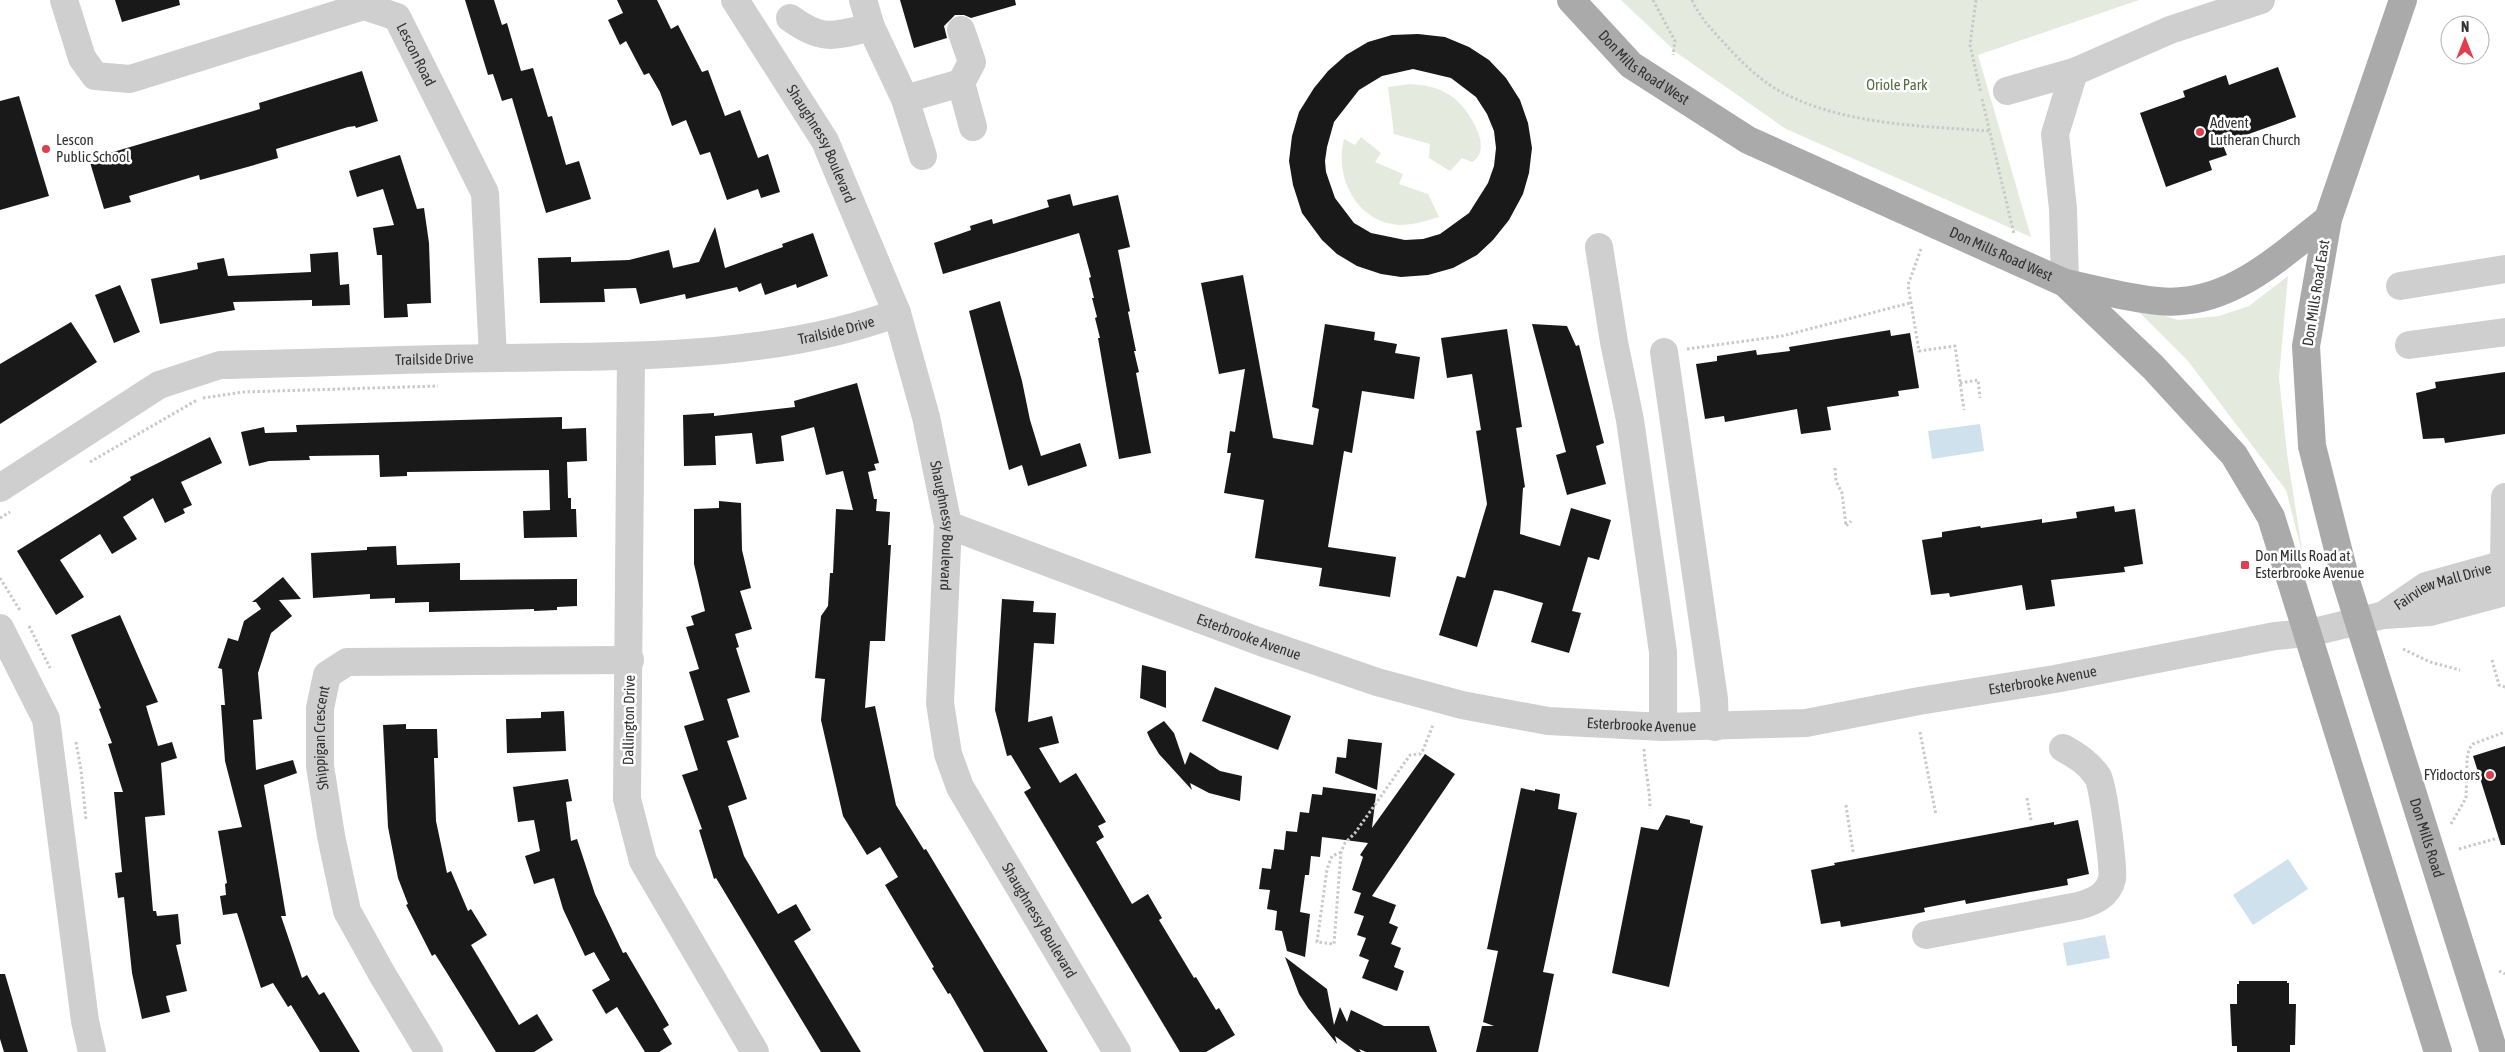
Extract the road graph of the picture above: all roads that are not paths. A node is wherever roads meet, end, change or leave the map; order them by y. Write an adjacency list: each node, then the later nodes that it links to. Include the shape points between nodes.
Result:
1 (64, 0): 7 (street, Lescon Road, via 82,58 95,76 130,79 364,6)
2 (735, 0): 11 (street, Shaughnessy Boulevard)
3 (863, 0): 9 (street)
4 (1571, 0): 21 (main road, Don Mills Road West, via 1631,65 1748,140)
5 (2261, 0): 12 (street, via 2170,30)
6 (2403, 0): 18 (main road, Don Mills Road East)
7 (380, 5): 28 (street, Lescon Road, via 397,17 485,193)
8 (791, 9): 9 (street, via 808,31 831,37); 11 (street)
9 (871, 27): 15 (street)
10 (961, 30): 13 (street, via 972,62)
11 (758, 36): 23 (street, Shaughnessy Boulevard, via 825,141)
12 (2074, 72): 14 (street); 21 (street, via 2055,134 2063,209)
13 (961, 84): 15 (street); 16 (street)
14 (2007, 91)
15 (905, 99): 17 (street)
16 (973, 127)
17 (923, 156)
18 (2328, 218): 21 (main road, via 2254,276 2217,294 2185,301 2159,301); 34 (main road, Don Mills Road East, via 2306,346 2312,446)
19 (1599, 247): 38 (street, via 1630,420 1663,652)
20 (2505, 269): 22 (street)
21 (2065, 283): 36 (main road, Don Mills Road West, via 2153,367 2234,456 2271,517)
22 (2400, 286)
23 (897, 313): 27 (street, Trailside Drive, via 871,323 768,345); 31 (street, Shaughnessy Boulevard, via 926,418)
24 (2505, 332): 25 (street)
25 (2409, 345)
26 (1664, 352): 39 (street, via 1714,699)
27 (631, 356): 28 (street, Trailside Drive); 37 (street, Dallington Drive)
28 (493, 358): 30 (street, Trailside Drive, via 220,365 159,385)
29 (2505, 497): 32 (street)
30 (8, 498)
31 (948, 525): 38 (street, Esterbrooke Avenue, via 1258,642 1377,682 1462,705 1548,721); 45 (street, Shaughnessy Boulevard, via 940,703 948,754 960,787)
32 (2504, 564): 34 (street, Fairview Mall Drive, via 2426,586)
33 (2505, 592): 34 (street, Fairview Mall Drive, via 2430,612)
34 (2371, 619): 36 (street, Esterbrooke Avenue); 47 (main road, Don Mills Road)
35 (0, 628): 42 (street, via 46,719 85,1020)
36 (2309, 633): 39 (street, Esterbrooke Avenue, via 2275,636 1806,723); 46 (main road)
37 (630, 660): 43 (street, Shippigan Crescent, via 347,662 328,675 320,708 320,766 347,910); 44 (street, Dallington Drive, via 627,799 643,861)
38 (1653, 727): 39 (street, Esterbrooke Avenue)
39 (1715, 727)
40 (2063, 748): 41 (street, via 2085,761 2100,778 2112,862 2112,879 2105,893 2094,902 2078,906)
41 (1926, 935)
42 (92, 1052)
43 (429, 1052)
44 (755, 1052)
45 (1117, 1052)
46 (2438, 1052)
47 (2494, 1052)

